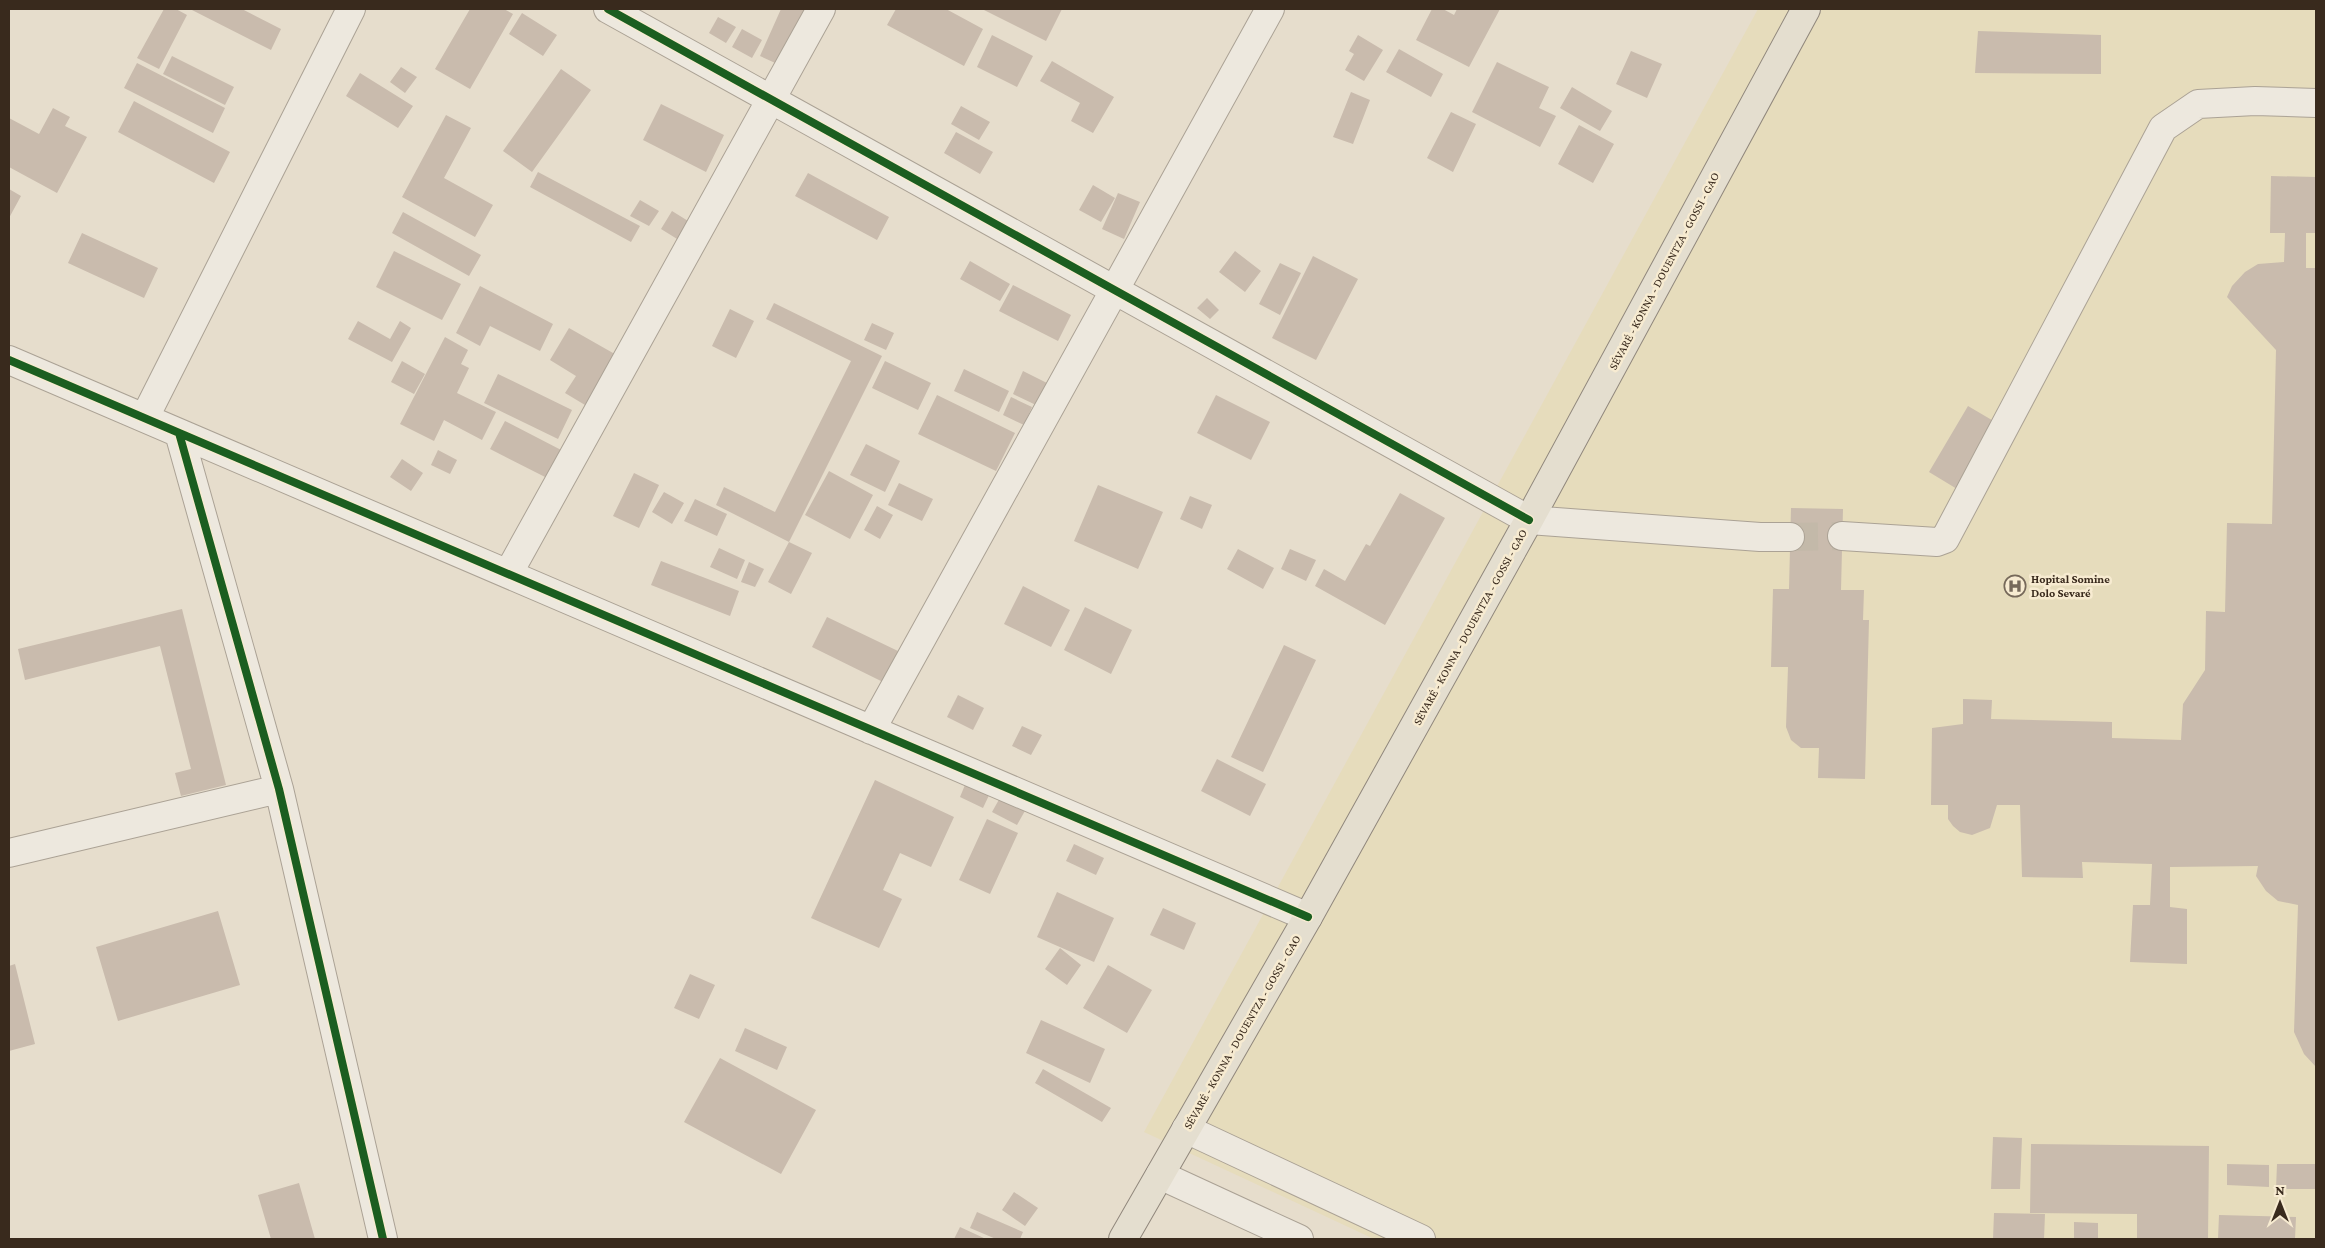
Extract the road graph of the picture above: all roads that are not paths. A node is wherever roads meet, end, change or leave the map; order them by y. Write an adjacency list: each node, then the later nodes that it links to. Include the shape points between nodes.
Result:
1 (351, 9): 10 (street)
2 (608, 9): 6 (street)
3 (821, 9): 6 (street)
4 (1270, 9): 8 (street)
5 (1806, 9): 12 (main road, SÉVARÉ - KONNA - DOUENTZA - GOSSI - GAO)
6 (771, 99): 8 (street); 15 (street)
7 (2316, 103): 13 (street, via 2255,101 2198,104 2163,128 1944,539 1937,542)
8 (1115, 290): 12 (street); 16 (street)
9 (9, 360): 10 (street)
10 (145, 417): 11 (street)
11 (179, 433): 15 (street); 17 (street)
12 (1529, 520): 14 (street, via 1750,537); 19 (main road, SÉVARÉ - KONNA - DOUENTZA - GOSSI - GAO)
13 (1842, 536)
14 (1790, 537)
15 (508, 574): 16 (street)
16 (871, 730): 19 (street)
17 (279, 789): 18 (street); 22 (street)
18 (9, 853)
19 (1308, 917): 20 (main road, SÉVARÉ - KONNA - DOUENTZA - GOSSI - GAO)
20 (1186, 1129): 21 (main road, SÉVARÉ - KONNA - DOUENTZA - GOSSI - GAO); 25 (street)
21 (1160, 1175): 23 (main road, SÉVARÉ - KONNA - DOUENTZA - GOSSI - GAO); 24 (street)
22 (383, 1239)
23 (1123, 1239)
24 (1299, 1239)
25 (1420, 1239)

